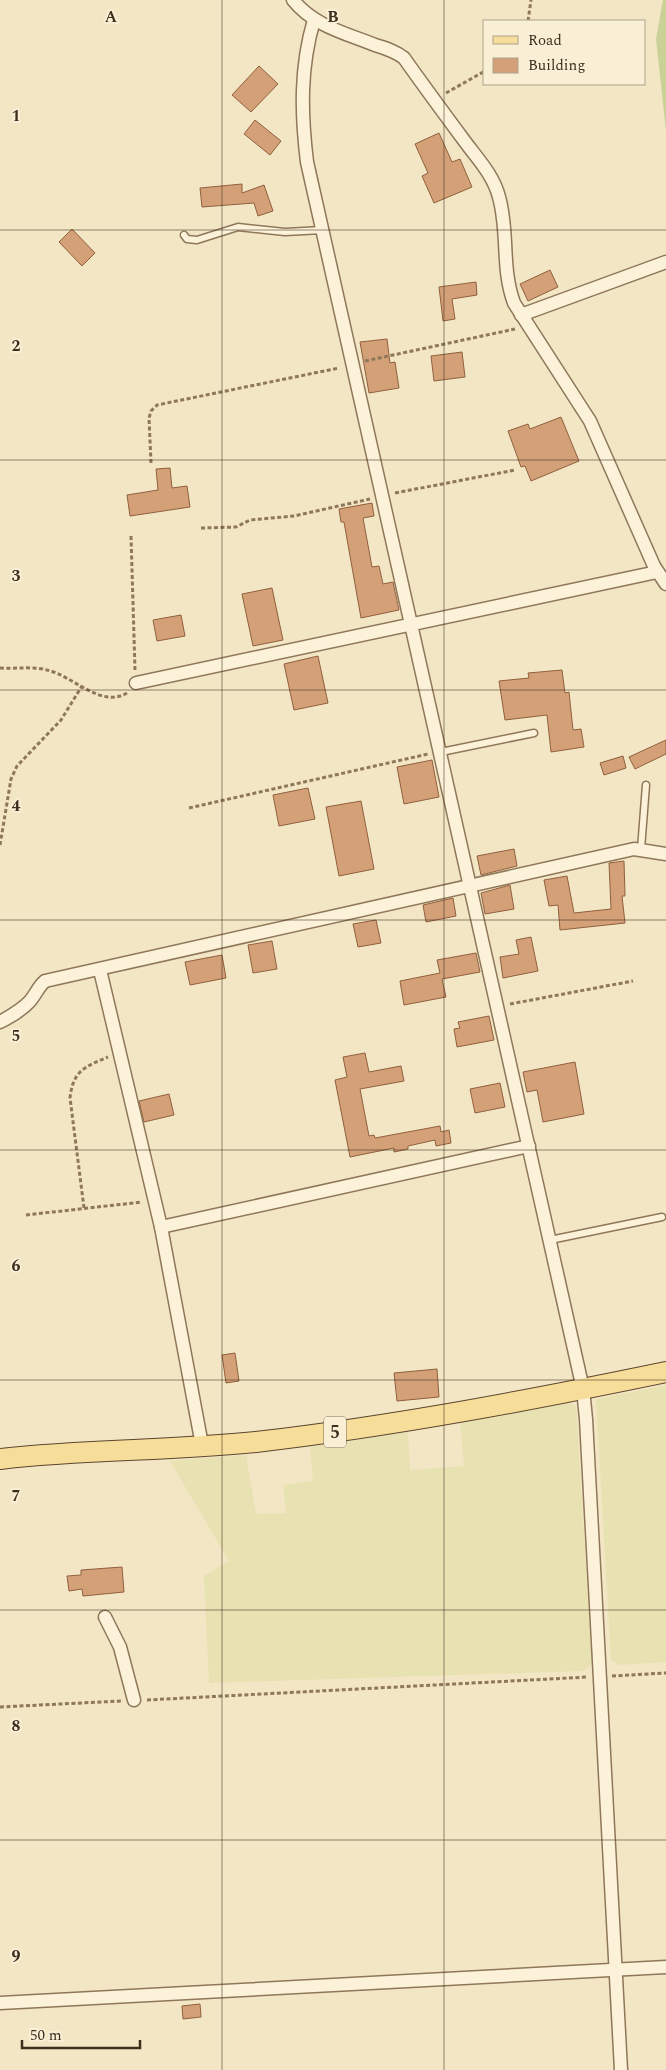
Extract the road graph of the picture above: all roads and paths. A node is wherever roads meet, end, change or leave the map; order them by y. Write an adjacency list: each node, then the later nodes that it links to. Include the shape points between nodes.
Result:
1 (293, 0): 3 (street)
2 (531, 0): 4 (path)
3 (314, 20): 6 (street, via 399,54); 7 (street, via 302,76 302,122 307,162)
4 (528, 20)
5 (483, 72): 6 (path)
6 (434, 100): 10 (street, via 489,173 499,196 509,289)
7 (323, 230): 8 (lane, via 284,232 238,227 197,240 187,239); 12 (street)
8 (184, 235)
9 (666, 262): 10 (street)
10 (521, 315): 11 (street)
11 (528, 326): 12 (path); 18 (street, via 590,421)
12 (353, 364): 13 (path, via 157,405 149,418); 15 (street)
13 (151, 463)
14 (515, 470): 15 (path)
15 (383, 496): 16 (path, via 294,516); 20 (street)
16 (201, 528)
17 (131, 536): 22 (path)
18 (657, 572): 19 (street); 20 (street)
19 (666, 584)
20 (413, 626): 22 (street); 25 (street)
21 (0, 668): 23 (path, via 44,669)
22 (136, 683): 23 (path, via 122,696 112,697 100,696)
23 (82, 686): 28 (path, via 61,720 18,766 12,779)
24 (534, 733): 25 (lane)
25 (441, 752): 27 (path); 31 (street)
26 (646, 785): 29 (lane)
27 (189, 808)
28 (0, 845)
29 (641, 849): 30 (street); 31 (street)
30 (666, 854)
31 (470, 885): 32 (street); 34 (street)
32 (100, 970): 35 (street, via 45,981 15,1014); 36 (street)
33 (633, 981): 34 (path)
34 (497, 1007): 37 (street)
35 (0, 1022)
36 (120, 1052): 38 (street); 39 (path, via 86,1065 71,1088)
37 (529, 1146): 42 (street); 43 (street)
38 (155, 1200): 39 (path); 42 (street)
39 (84, 1208): 40 (path)
40 (26, 1215)
41 (662, 1217): 43 (lane)
42 (161, 1227): 46 (street)
43 (550, 1240): 45 (street)
44 (666, 1372): 45 (main road, 5)
45 (583, 1389): 46 (main road, 5, via 332,1432); 50 (street)
46 (202, 1445): 47 (main road, 5)
47 (0, 1459)
48 (105, 1618): 51 (street, via 120,1648)
49 (666, 1674): 50 (path)
50 (600, 1677): 51 (path); 54 (street)
51 (134, 1700): 52 (path)
52 (0, 1707)
53 (666, 1967): 54 (street)
54 (616, 1970): 55 (street); 56 (street)
55 (0, 2003)
56 (621, 2070)

